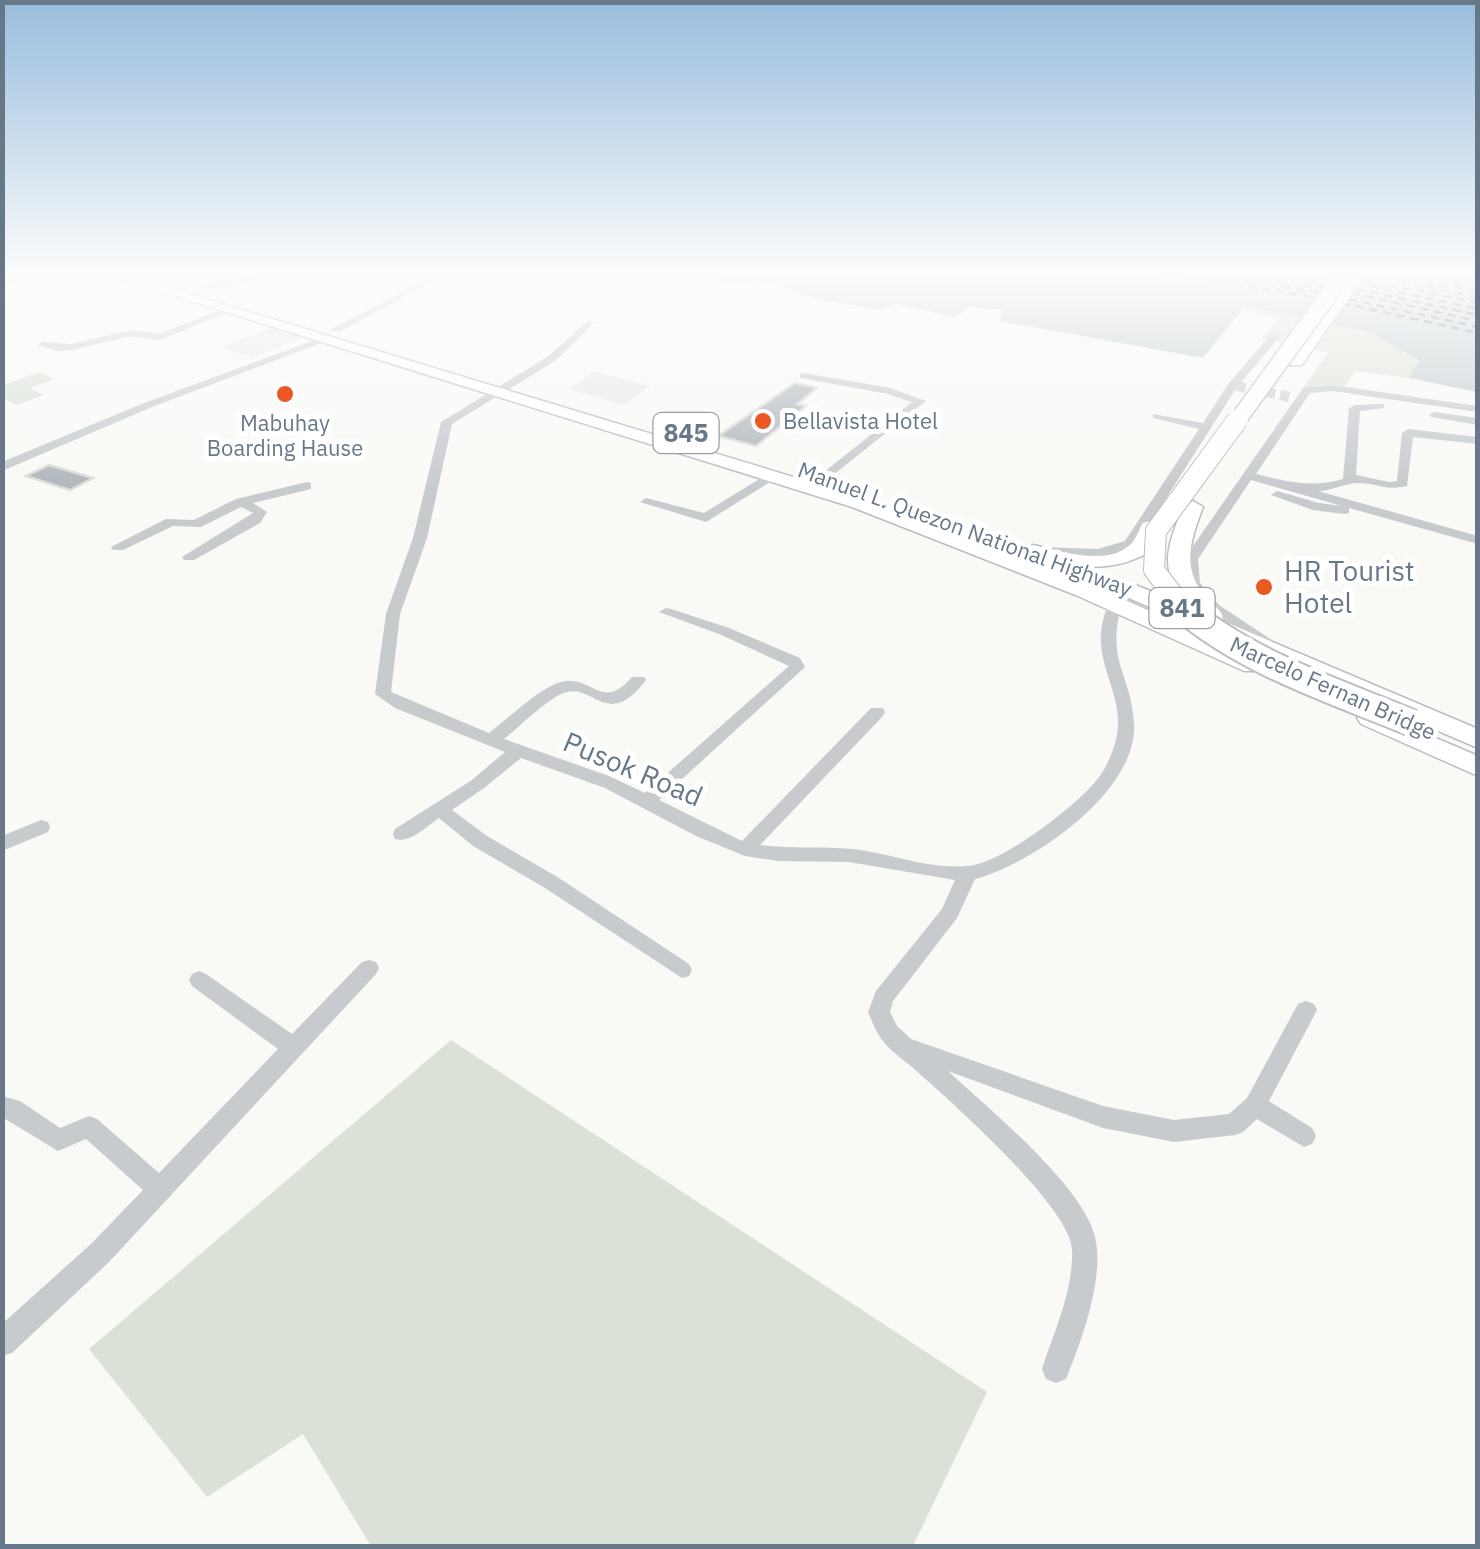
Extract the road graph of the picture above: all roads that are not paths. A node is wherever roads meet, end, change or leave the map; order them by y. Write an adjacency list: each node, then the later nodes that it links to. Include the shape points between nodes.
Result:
1 (86, 345): 8 (street, via 63,351)
2 (302, 345): 17 (street)
3 (367, 345): 11 (main road, Manuel L. Quezon National Highway / 845)
4 (565, 345): 11 (street, Pusok Road)
5 (1267, 345): 15 (street)
6 (1292, 345): 9 (main road, Marcelo Fernan Bridge / 841, bridge)
7 (1307, 345): 30 (main road, 841, via 1193,507)
8 (42, 346)
9 (1282, 359): 31 (main road, via 1259,373 1164,500 1142,546 1114,560); 42 (main road, Marcelo Fernan Bridge / 841, bridge, via 1156,531 1157,577 1218,636)
10 (804, 376): 19 (street, via 920,401)
11 (504, 388): 18 (main road, Manuel L. Quezon National Highway / 845); 19 (main road, Manuel L. Quezon National Highway / 845); 40 (street, Pusok Road, via 447,422 420,538 393,614 384,694)
12 (1478, 409): 21 (street, via 1307,390 1295,398)
13 (1157, 416): 15 (street)
14 (1478, 422): 20 (street, via 1359,405)
15 (1205, 427): 31 (street, via 1130,544 1098,553)
16 (1478, 441): 20 (street, via 1408,432 1404,483)
17 (2, 467)
18 (775, 475): 25 (street, via 706,518); 26 (main road, Manuel L. Quezon National Highway / 845)
19 (828, 475): 26 (main road, Manuel L. Quezon National Highway / 845)
20 (1350, 477): 23 (street, via 1343,485)
21 (1243, 479): 23 (street); 27 (street, via 1318,507); 36 (street, via 1192,559 1193,584 1246,631)
22 (307, 486): 24 (street)
23 (1296, 488): 27 (street)
24 (241, 502): 29 (street, via 196,524 171,522); 32 (street, via 259,516)
25 (646, 502)
26 (896, 507): 31 (main road, Manuel L. Quezon National Highway / 845); 33 (main road, Manuel L. Quezon National Highway / 845, via 1086,591)
27 (1364, 512): 28 (street)
28 (1478, 540)
29 (118, 547)
30 (1176, 549): 33 (main road, via 1159,571); 35 (main road, Marcelo Fernan Bridge / 841, via 1180,582)
31 (1033, 551): 33 (main road, Manuel L. Quezon National Highway / 845)
32 (189, 557)
33 (1119, 596): 35 (main road, Manuel L. Quezon National Highway / 845); 43 (main road, Manuel L. Quezon National Highway / 845); 50 (street, via 1108,617 1106,655 1129,726 1106,781 1078,813 982,872)
34 (666, 612): 44 (street, via 798,667)
35 (1231, 631): 36 (main road, Manuel L. Quezon National Highway / 845)
36 (1324, 671): 39 (main road, Manuel L. Quezon National Highway / 845)
37 (638, 680): 40 (street, via 608,700 579,687 559,688)
38 (877, 712): 49 (street)
39 (1478, 739)
40 (490, 740): 41 (street, Pusok Road)
41 (518, 751): 44 (street, Pusok Road); 45 (street)
42 (1478, 753)
43 (1478, 767)
44 (647, 800): 49 (street, Pusok Road)
45 (439, 809): 47 (street); 52 (street)
46 (41, 827): 48 (street)
47 (402, 834)
48 (2, 844)
49 (745, 849): 50 (street, Pusok Road, via 859,856)
50 (968, 873): 56 (street, via 950,913 884,996 879,1012 889,1033)
51 (369, 968): 55 (street)
52 (682, 970)
53 (199, 980): 55 (street)
54 (1306, 1010): 57 (street)
55 (292, 1046): 60 (street)
56 (906, 1046): 57 (street, via 1104,1117 1174,1131 1235,1124); 62 (street, via 1060,1198 1082,1233 1082,1278)
57 (1255, 1105): 59 (street)
58 (2, 1106): 60 (street, via 58,1140 89,1127)
59 (1304, 1136)
60 (159, 1189): 61 (street)
61 (2, 1343)
62 (1056, 1369)

